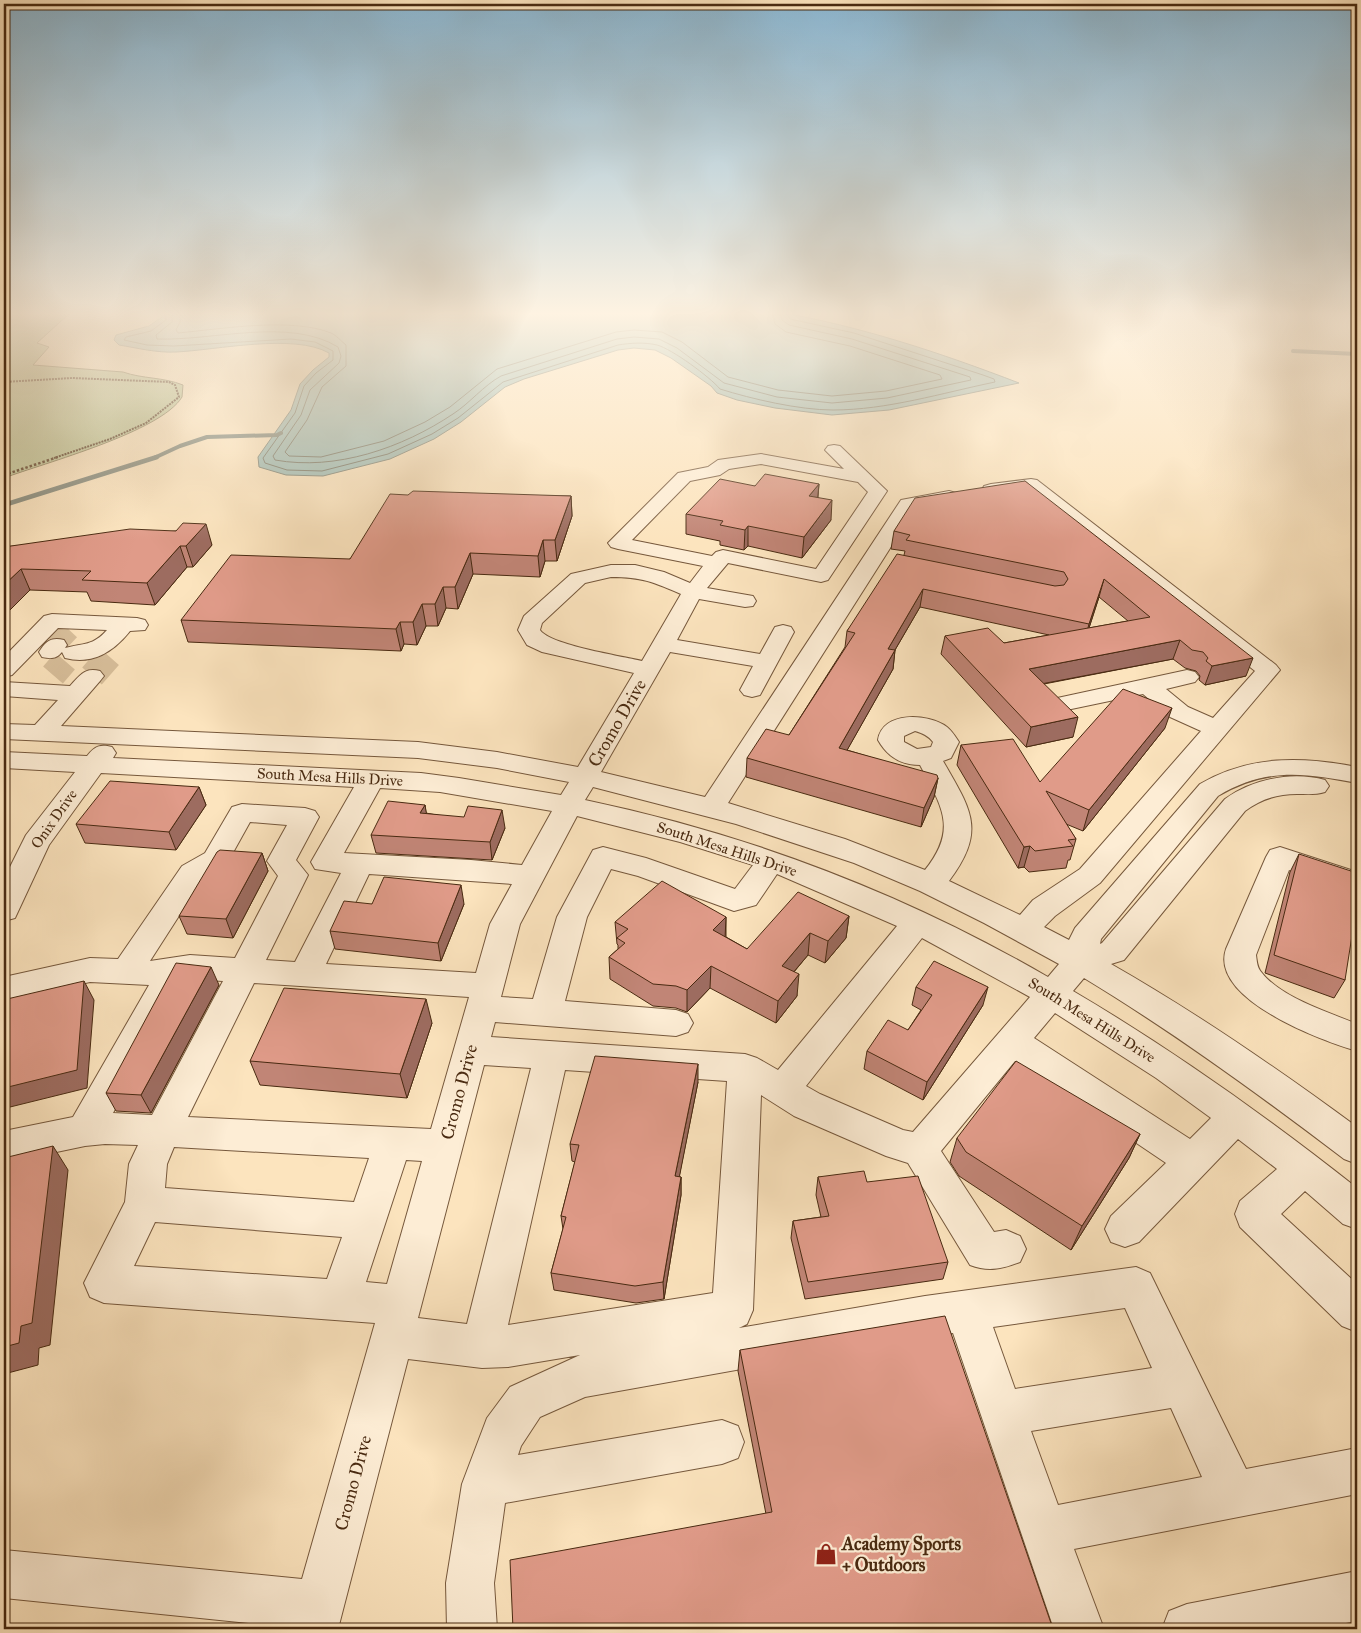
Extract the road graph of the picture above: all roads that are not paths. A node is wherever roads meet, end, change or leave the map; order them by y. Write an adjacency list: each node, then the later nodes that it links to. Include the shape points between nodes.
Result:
1 (834, 450): 2 (street)
2 (864, 478): 3 (street, via 878,491 821,576 723,556); 3 (street, via 800,460 761,459 724,464 714,471 684,477 618,543)
3 (717, 563): 4 (street, Cromo Drive)
4 (693, 592): 5 (street, via 740,610 756,582); 8 (street, Cromo Drive); 13 (street, via 657,576 636,571 611,571 578,578 532,620 529,630 535,640 550,647)
5 (830, 596)
6 (131, 625): 9 (street); 9 (street, via 91,652); 11 (street)
7 (783, 632): 12 (street)
8 (663, 644): 12 (street); 13 (street, Cromo Drive)
9 (69, 647): 10 (street); 10 (street, via 52,621); 18 (street); 20 (street)
10 (24, 650): 14 (street)
11 (113, 652)
12 (767, 662): 19 (street)
13 (648, 669): 32 (street, Cromo Drive)
14 (4, 670)
15 (92, 676): 20 (street)
16 (1187, 677): 17 (street)
17 (1148, 686): 21 (street); 22 (street, via 1179,712)
18 (4, 689)
19 (752, 690)
20 (76, 694): 24 (street)
21 (1057, 705)
22 (1217, 729): 34 (street, via 1268,670 1032,484 908,504 882,560); 43 (street, via 1090,876 1044,908)
23 (4, 731): 24 (street, South Mesa Hills Drive)
24 (42, 733): 25 (street, South Mesa Hills Drive)
25 (116, 737): 28 (street, Onix Drive); 32 (street, South Mesa Hills Drive, via 419,750 504,762)
26 (928, 757): 40 (street, via 958,816 960,828 952,854)
27 (4, 760): 28 (street, South Mesa Hills Drive)
28 (93, 765): 30 (street, South Mesa Hills Drive); 41 (street, Onix Drive, via 36,842)
29 (1357, 775): 44 (street, via 1309,767 1269,767 1244,772 1217,784 1086,936)
30 (316, 777): 31 (street, South Mesa Hills Drive); 35 (street)
31 (372, 778): 32 (street, South Mesa Hills Drive); 37 (street, via 325,862)
32 (578, 791): 34 (street, South Mesa Hills Drive); 36 (street, South Mesa Hills Drive, via 677,831); 38 (street, Cromo Drive)
33 (1357, 791): 44 (street, via 1296,785 1266,788 1244,797 1113,952)
34 (711, 808): 40 (street, South Mesa Hills Drive, via 785,828)
35 (294, 816): 45 (street, via 305,817 281,861 293,874); 47 (street, via 242,813 215,860 192,873)
36 (771, 861): 42 (street, South Mesa Hills Drive); 52 (street, via 745,898 734,900 646,868 604,857 572,917)
37 (360, 864): 38 (street); 48 (street)
38 (531, 876): 51 (street, Cromo Drive, via 505,924)
39 (1357, 882): 54 (street, via 1280,857 1240,955 1246,976 1270,998 1300,1015)
40 (931, 884): 43 (street, South Mesa Hills Drive)
41 (4, 910)
42 (918, 922): 50 (street, South Mesa Hills Drive); 59 (street)
43 (1023, 931): 44 (street, South Mesa Hills Drive)
44 (1080, 961): 50 (street); 66 (street, South Mesa Hills Drive, via 1193,1030 1281,1090)
45 (244, 970): 46 (street, via 190,967); 48 (street); 62 (street)
46 (172, 971): 47 (street); 61 (street)
47 (126, 972): 49 (street, via 90,970)
48 (305, 974): 51 (street)
49 (4, 989)
50 (1052, 993): 55 (street); 60 (street, South Mesa Hills Drive, via 1158,1060)
51 (485, 997): 52 (street); 56 (street, Cromo Drive)
52 (545, 1013): 53 (street)
53 (676, 1023)
54 (1357, 1038)
55 (1011, 1041): 67 (street); 68 (street)
56 (471, 1050): 57 (street); 64 (street, Cromo Drive)
57 (551, 1055): 58 (street); 79 (street)
58 (745, 1068): 59 (street); 79 (street, via 732,1310 508,1346)
59 (782, 1090): 67 (street, via 808,1105 899,1145)
60 (1237, 1116): 68 (street); 69 (street, South Mesa Hills Drive)
61 (85, 1130): 62 (street); 65 (street)
62 (163, 1130): 63 (street); 70 (street, via 148,1164)
63 (393, 1143): 64 (street); 72 (street)
64 (445, 1146): 78 (street, Cromo Drive)
65 (4, 1147)
66 (1357, 1148)
67 (920, 1150): 74 (street, via 984,1252)
68 (1192, 1161): 73 (street)
69 (1305, 1168): 71 (street, South Mesa Hills Drive); 77 (street, via 1254,1214)
70 (144, 1204): 72 (street); 75 (street, via 104,1283)
71 (1357, 1211)
72 (367, 1221): 75 (street)
73 (1125, 1229)
74 (1006, 1249)
75 (340, 1300): 78 (street)
76 (966, 1311): 80 (street, via 1136,1287); 81 (street); 84 (street, via 582,1376 525,1402 503,1434)
77 (1357, 1312)
78 (397, 1320): 79 (street); 89 (street, Cromo Drive)
79 (482, 1347)
80 (1182, 1385): 81 (street); 85 (street)
81 (1002, 1413): 86 (street)
82 (722, 1442): 84 (street)
83 (1357, 1470): 85 (street)
84 (485, 1484): 90 (street, via 470,1582)
85 (1234, 1494): 86 (street)
86 (1044, 1531): 91 (street)
87 (4, 1574): 89 (street)
88 (1357, 1596): 92 (street)
89 (316, 1617)
90 (472, 1629)
91 (1079, 1629)
92 (1187, 1629)

